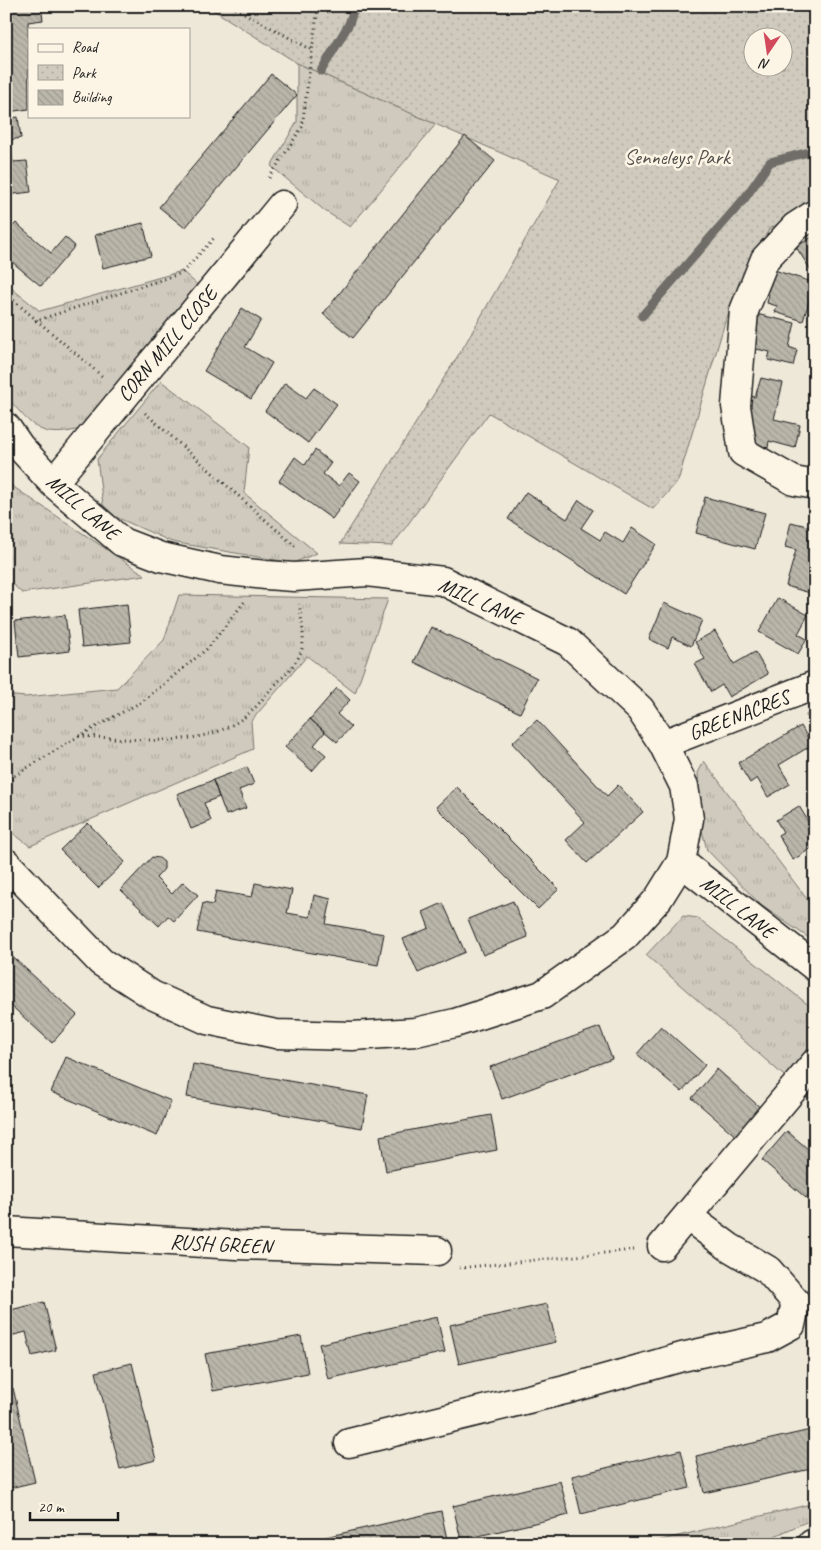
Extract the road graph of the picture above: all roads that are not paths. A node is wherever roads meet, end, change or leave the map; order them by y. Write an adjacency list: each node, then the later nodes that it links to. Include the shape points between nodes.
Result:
1 (282, 205): 4 (street, CORN MILL CLOSE)
2 (815, 214): 5 (street, via 795,227 765,259 744,311 736,406 743,452)
3 (6, 427): 4 (street, MILL LANE)
4 (53, 483): 7 (street, MILL LANE, via 122,542 161,557 266,575 294,577 366,572 443,581 568,642 640,709)
5 (804, 483)
6 (815, 685): 7 (street, GREENACRES)
7 (663, 744): 8 (street, MILL LANE, via 684,786 689,819)
8 (681, 862): 9 (street, via 658,899 625,936 542,995 416,1032 352,1036 276,1034 215,1021 152,995 101,962); 10 (street, MILL LANE)
9 (6, 863)
10 (815, 966)
11 (815, 1063): 12 (street)
12 (687, 1216): 14 (street); 16 (street, via 728,1247 768,1270 796,1302 791,1325 767,1338)
13 (6, 1231): 15 (street, RUSH GREEN, via 236,1245)
14 (662, 1246)
15 (437, 1251)
16 (349, 1442)

